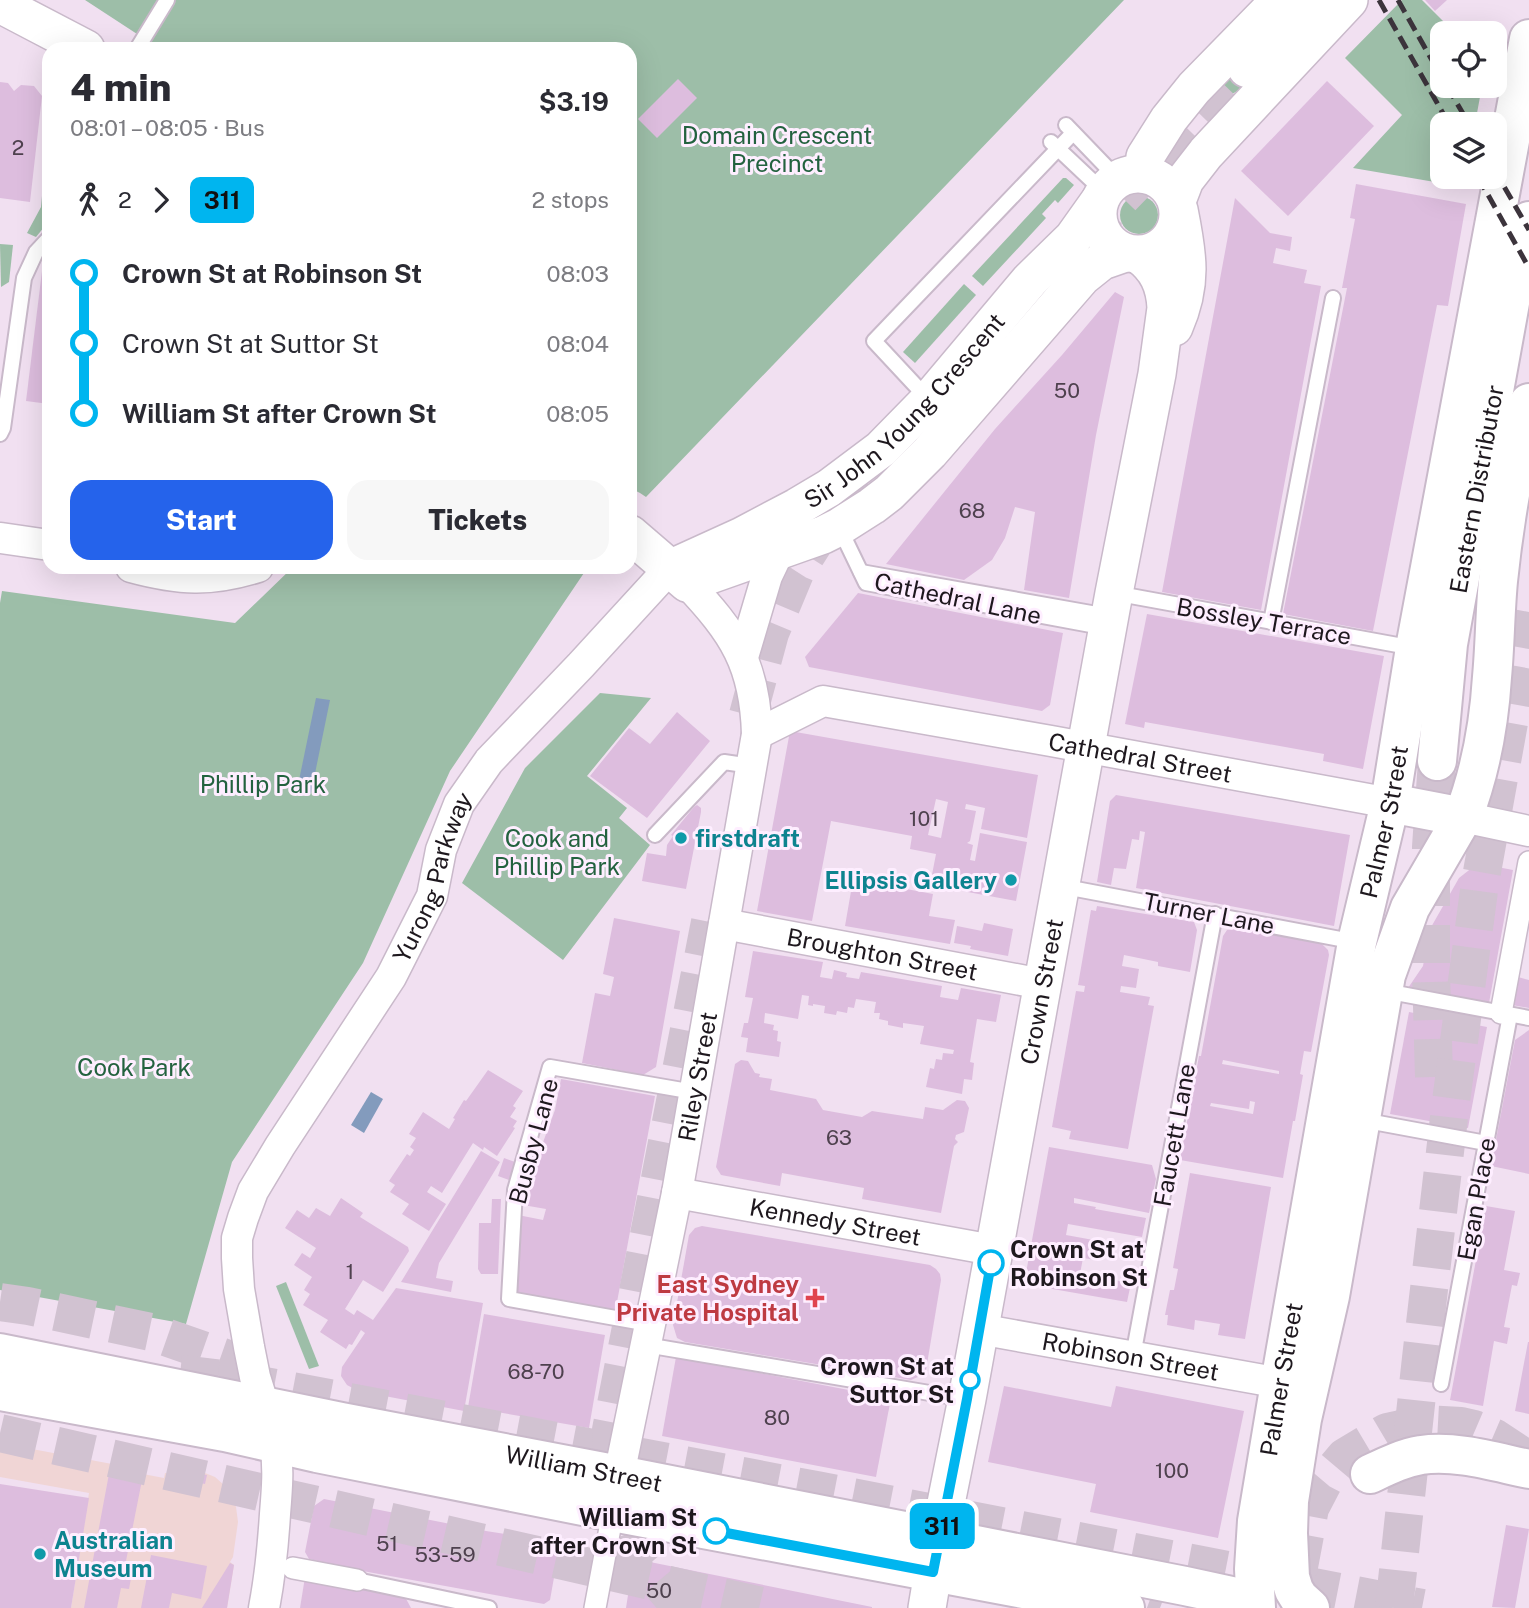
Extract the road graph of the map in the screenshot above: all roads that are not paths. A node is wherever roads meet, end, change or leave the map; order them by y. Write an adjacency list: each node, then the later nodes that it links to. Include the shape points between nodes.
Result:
1 (167, 0): 8 (lane)
2 (1280, 0): 11 (street, via 1182,101)
3 (1318, 0): 9 (main road)
4 (1349, 0): 9 (street)
5 (0, 4): 7 (street)
6 (1529, 38): 33 (main road, Palmer Street)
7 (73, 42)
8 (141, 42)
9 (1257, 76): 11 (street, via 1170,137); 12 (street, via 1181,188)
10 (1055, 145): 11 (lane); 11 (lane, via 1070,129); 19 (lane, via 874,341)
11 (1119, 181): 12 (street, via 1136,174 1157,178); 15 (street, via 1098,209 1100,227 1109,243); 19 (street, Sir John Young Crescent)
12 (1178, 205): 15 (street, via 1179,220 1169,241 1150,253); 18 (street, Crown Street, via 1187,284)
13 (1529, 221): 37 (main road, Eastern Distributor, via 1448,644)
14 (42, 245): 21 (lane, via 23,278)
15 (1132, 254): 17 (street, Sir John Young Crescent, via 1110,257 1093,267); 18 (street, Crown Street, via 1152,266 1166,299)
16 (1333, 298): 32 (lane)
17 (1042, 324): 19 (street, via 996,352 949,395); 22 (street, Sir John Young Crescent, via 908,475)
18 (1157, 374): 31 (street, Crown Street)
19 (929, 400): 30 (street, Sir John Young Crescent, via 881,449 829,488)
20 (1529, 403): 40 (main road, Palmer Street, via 1504,537 1483,748)
21 (0, 434)
22 (839, 527): 26 (street, Sir John Young Crescent); 27 (lane, Cathedral Lane)
23 (0, 538): 25 (street)
24 (637, 540): 30 (street)
25 (42, 544)
26 (778, 552): 30 (street, Sir John Young Crescent); 34 (street)
27 (861, 572): 31 (lane, Bossley Terrace)
28 (164, 574): 29 (street, via 208,578)
29 (236, 574)
30 (678, 576): 34 (street, Riley Street, via 717,618); 65 (street, Yurong Parkway, via 581,665 489,761 459,804 441,850 432,896 391,977 253,1191 237,1238 239,1287)
31 (1111, 613): 32 (lane, Bossley Terrace); 36 (street, Crown Street)
32 (1271, 622): 33 (lane, Bossley Terrace)
33 (1415, 648): 39 (main road, Palmer Street)
34 (743, 657): 35 (street, Riley Street, via 754,693)
35 (757, 734): 36 (street, Cathedral Street, via 822,701); 38 (street, Riley Street)
36 (1086, 747): 39 (street, Cathedral Street); 44 (street, Crown Street)
37 (1437, 761)
38 (751, 766): 42 (lane, via 724,762); 46 (street, Riley Street)
39 (1390, 803): 40 (main road, Cathedral Street); 47 (main road, Palmer Street)
40 (1463, 817): 41 (street, Cathedral Street); 49 (main road, Palmer Street, via 1410,908)
41 (1529, 831)
42 (654, 835)
43 (1529, 862): 50 (street, Egan Place)
44 (1060, 886): 45 (lane, Turner Lane); 48 (street, Crown Street)
45 (1214, 914): 47 (lane, Turner Lane); 60 (lane, Faucett Lane)
46 (724, 924): 48 (street, Broughton Street); 52 (street, Riley Street)
47 (1357, 942): 61 (main road, Palmer Street)
48 (1042, 984): 56 (street, Crown Street)
49 (1383, 990): 50 (lane); 53 (main road, Palmer Street)
50 (1505, 1014): 51 (lane); 54 (lane, Egan Place)
51 (1529, 1018)
52 (694, 1092): 55 (street, Riley Street); 58 (lane, Busby Lane, via 550,1067 514,1190 509,1299)
53 (1361, 1120): 54 (lane); 80 (main road, Palmer Street, via 1289,1501 1290,1577 1299,1598)
54 (1486, 1143): 62 (lane, Egan Place)
55 (677, 1193): 56 (street, Kennedy Street); 58 (street, Riley Street)
56 (993, 1250): 57 (street, Crown Street)
57 (979, 1329): 60 (street, Robinson Street); 64 (street, Crown Street)
58 (648, 1334): 64 (lane); 69 (street, Riley Street)
59 (0, 1353): 65 (main road, William Street)
60 (1133, 1356): 61 (street, Robinson Street)
61 (1280, 1383): 75 (main road, Palmer Street, via 1257,1521 1254,1569)
62 (1441, 1384)
63 (0, 1391): 66 (main road, William Street)
64 (967, 1399): 72 (street, Crown Street)
65 (264, 1406): 66 (main road); 69 (main road, William Street)
66 (275, 1442): 70 (main road, William Street); 76 (street, via 277,1494)
67 (1524, 1469): 68 (main road, via 1431,1454 1401,1460)
68 (1370, 1474)
69 (619, 1475): 70 (main road, Riley Street); 72 (main road, William Street)
70 (614, 1512): 72 (main road, William Street); 78 (street, Riley Street)
71 (293, 1568): 73 (street)
72 (933, 1573): 75 (main road, William Street, via 1171,1583); 79 (main road, William Street)
73 (357, 1580): 74 (lane)
74 (430, 1601): 77 (lane)
75 (1267, 1606)
76 (264, 1608)
77 (489, 1608)
78 (595, 1608)
79 (1125, 1608)
80 (1310, 1608)

